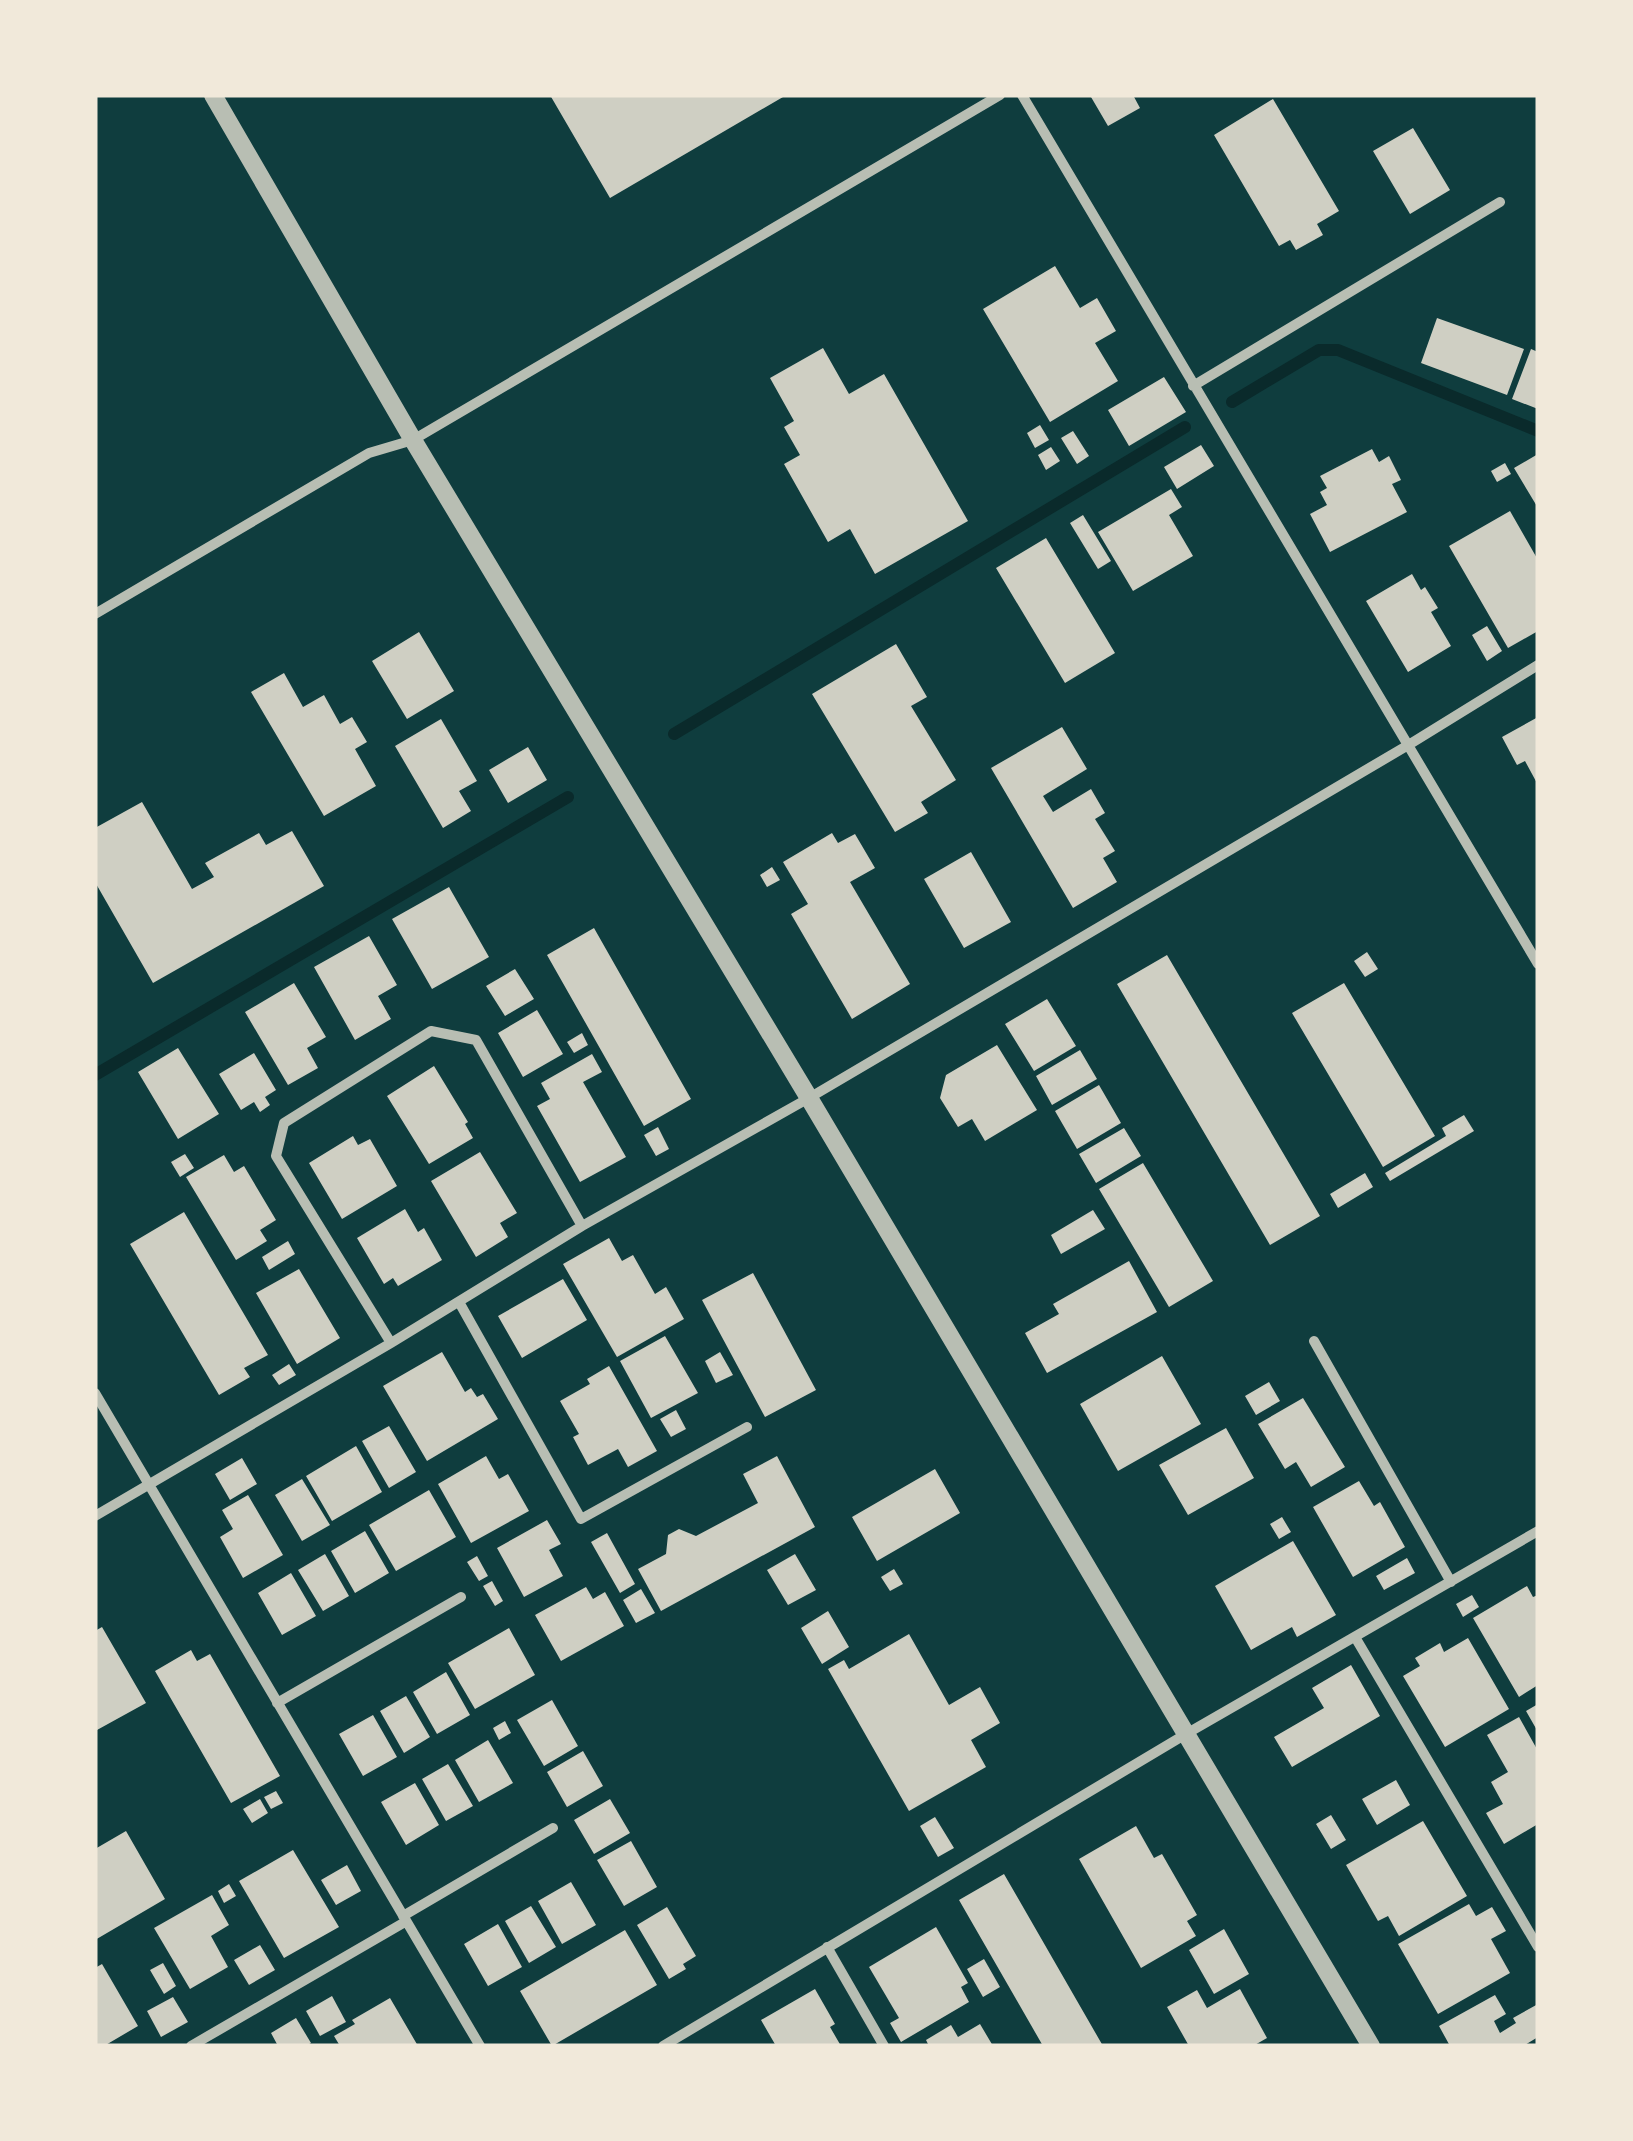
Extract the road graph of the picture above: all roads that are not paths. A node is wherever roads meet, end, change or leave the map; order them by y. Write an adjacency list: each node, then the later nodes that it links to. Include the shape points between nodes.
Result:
1 (213, 95): 6 (street)
2 (1000, 95): 6 (street)
3 (1022, 95): 5 (street)
4 (1500, 202): 5 (street)
5 (1193, 386): 9 (street)
6 (412, 440): 7 (street, via 370,453); 11 (street)
7 (95, 614)
8 (1538, 665): 9 (street)
9 (1410, 744): 10 (street); 11 (street)
10 (1538, 964)
11 (809, 1098): 12 (street); 25 (street)
12 (582, 1226): 13 (street); 15 (street, via 476,1040 431,1031 284,1123 276,1156)
13 (458, 1302): 15 (street); 17 (street, via 581,1519)
14 (1314, 1340): 21 (street)
15 (391, 1342): 18 (street)
16 (95, 1393): 18 (street)
17 (747, 1427)
18 (149, 1485): 19 (street); 24 (street)
19 (95, 1516)
20 (1538, 1532): 21 (street)
21 (1452, 1582): 23 (street)
22 (461, 1597): 24 (street)
23 (1355, 1638): 25 (street); 29 (street)
24 (277, 1703): 27 (street)
25 (1186, 1734): 28 (street); 34 (street)
26 (553, 1828): 27 (street)
27 (404, 1919): 30 (street); 31 (street)
28 (827, 1947): 32 (street); 33 (street)
29 (1538, 1947)
30 (190, 2046)
31 (480, 2046)
32 (663, 2046)
33 (884, 2046)
34 (1370, 2046)

